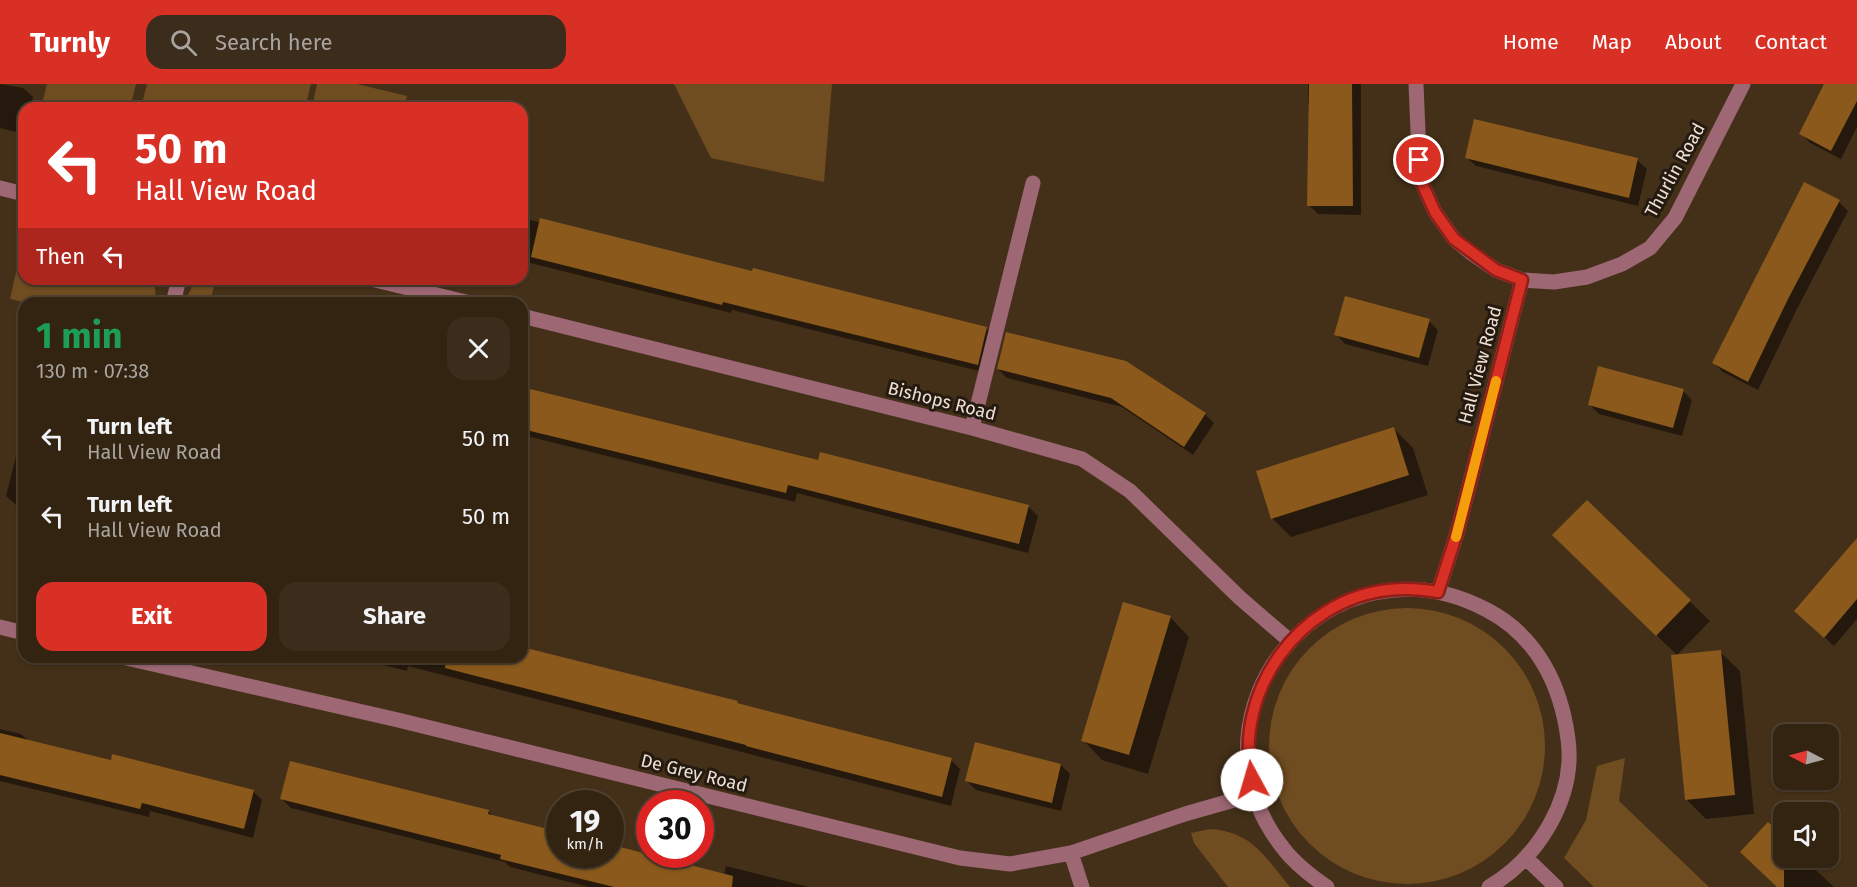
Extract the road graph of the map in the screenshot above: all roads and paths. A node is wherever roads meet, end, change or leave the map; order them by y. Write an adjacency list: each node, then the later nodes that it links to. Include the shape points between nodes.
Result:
1 (1416, 84): 6 (street, via 1420,179 1435,212 1454,239 1470,252 1496,270)
2 (1743, 84): 6 (street, Thurlin Road, via 1675,218 1650,248 1587,278)
3 (1033, 183): 10 (street)
4 (0, 189): 5 (street)
5 (18, 193)
6 (1522, 280): 11 (street, Hall View Road, via 1457,533)
7 (395, 285): 8 (street)
8 (445, 297)
9 (528, 317): 10 (street, Bishops Road)
10 (972, 428): 14 (street, Bishops Road, via 1082,459 1130,491)
11 (1438, 592): 14 (street, via 1405,589 1359,596 1310,622); 18 (street, via 1471,601 1498,615 1522,635 1556,686 1569,746 1567,776 1545,834)
12 (0, 627): 13 (street)
13 (18, 632)
14 (1290, 641): 16 (street, via 1273,663 1252,713 1249,767)
15 (148, 663): 17 (street, De Grey Road, via 960,858 1010,864)
16 (1255, 794): 17 (street, De Grey Road); 20 (street, via 1266,822 1283,848 1304,871)
17 (1071, 852): 19 (street)
18 (1526, 858): 21 (street); 22 (street)
19 (1082, 887)
20 (1327, 887)
21 (1489, 887)
22 (1556, 887)

